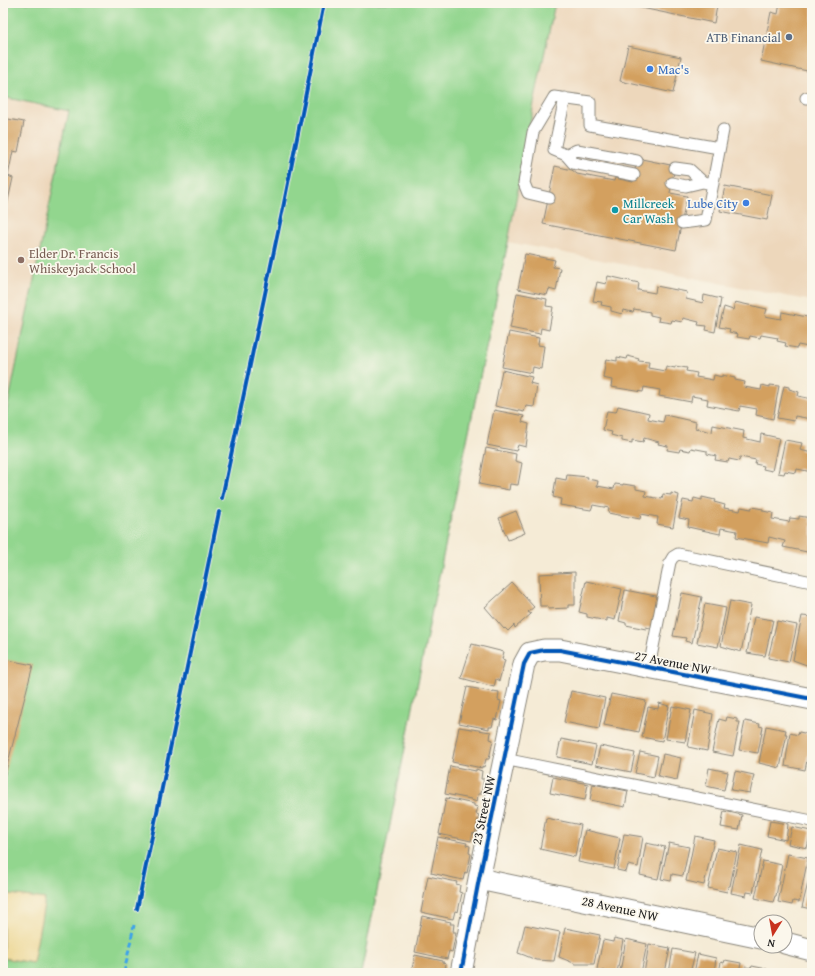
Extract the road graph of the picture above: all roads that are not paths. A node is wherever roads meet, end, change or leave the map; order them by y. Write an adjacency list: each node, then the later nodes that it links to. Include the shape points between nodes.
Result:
1 (565, 98): 3 (lane, via 590,102 590,125); 4 (lane, via 554,150); 10 (lane, via 554,96 533,132 524,183 528,193)
2 (723, 130): 3 (lane)
3 (719, 148): 9 (lane)
4 (566, 155): 5 (lane, via 577,150); 7 (lane, via 573,163)
5 (637, 161)
6 (674, 168): 9 (lane, via 690,170)
7 (634, 175)
8 (672, 183): 9 (lane, via 686,186)
9 (708, 183): 11 (lane, via 706,220)
10 (549, 198)
11 (682, 223)
12 (812, 582): 14 (lane, via 678,554 670,562)
13 (530, 653): 14 (street, 27 Avenue NW, via 560,650); 16 (street, 23 Street NW, via 524,664)
14 (649, 667): 15 (street, 27 Avenue NW)
15 (812, 699)
16 (504, 759): 17 (lane); 18 (street, 23 Street NW)
17 (812, 820)
18 (479, 878): 19 (street, 28 Avenue NW); 22 (street, 23 Street NW)
19 (753, 936)
20 (793, 945): 21 (street)
21 (812, 950)
22 (462, 973)

